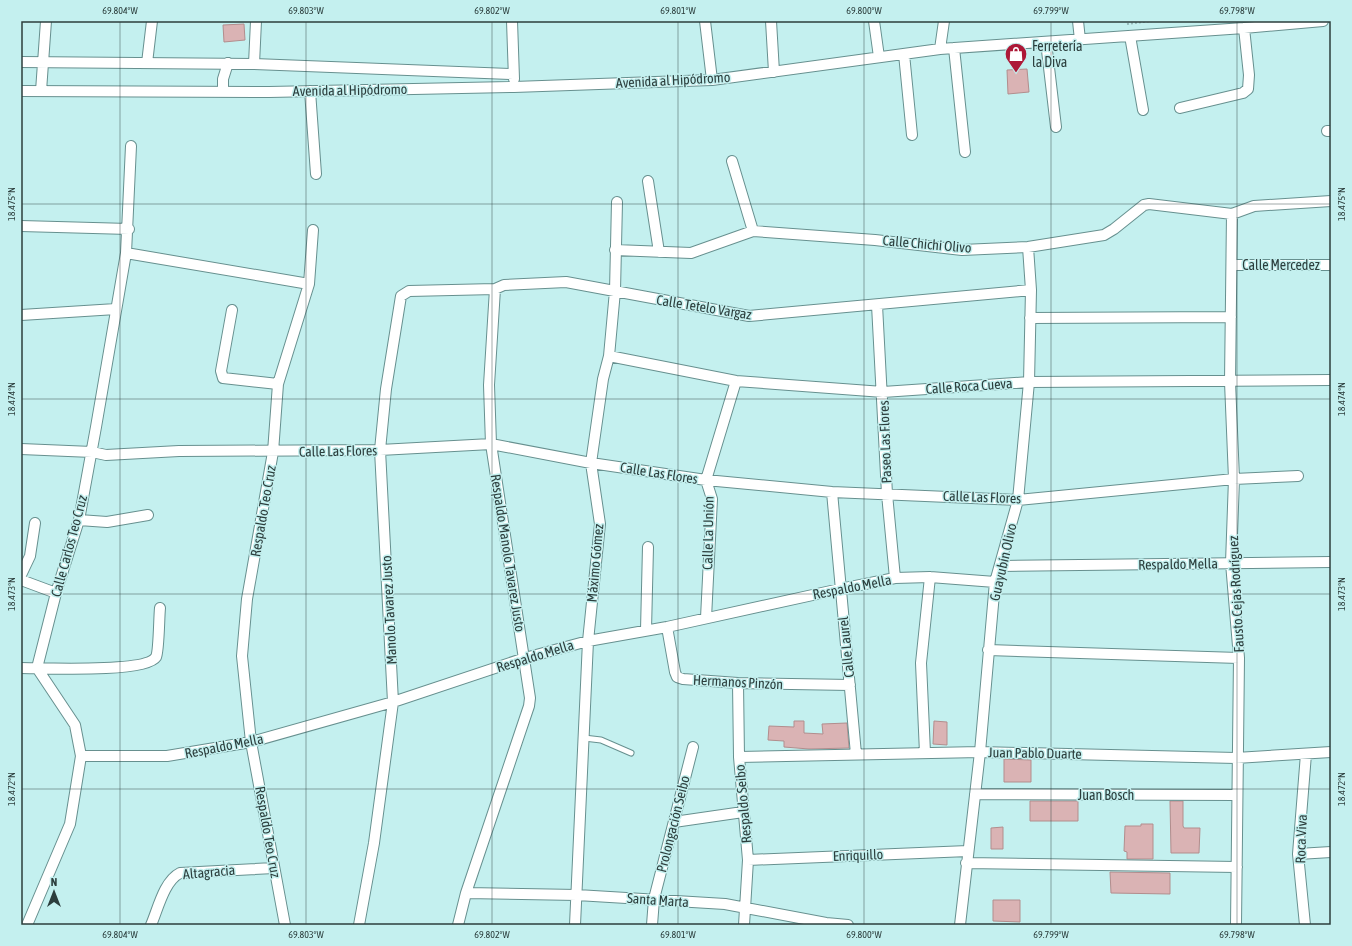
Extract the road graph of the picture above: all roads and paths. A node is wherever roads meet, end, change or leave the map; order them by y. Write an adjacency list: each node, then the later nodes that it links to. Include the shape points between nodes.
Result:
1 (46, 21): 20 (street)
2 (152, 21): 21 (street)
3 (256, 21): 23 (street)
4 (512, 21): 25 (street)
5 (705, 21): 26 (street)
6 (771, 21): 24 (street)
7 (874, 21): 18 (street)
8 (944, 21): 16 (street)
9 (1078, 21): 13 (street)
10 (1323, 21): 11 (street, Avenida al Hipódromo)
11 (1244, 28): 12 (street, Avenida al Hipódromo); 32 (street, via 1248,89 1242,93)
12 (1130, 36): 13 (street, Avenida al Hipódromo); 33 (street)
13 (1080, 40): 14 (street, Avenida al Hipódromo)
14 (1046, 42): 15 (street, Avenida al Hipódromo); 34 (street)
15 (954, 48): 16 (street, Avenida al Hipódromo); 37 (street)
16 (940, 49): 17 (street, Avenida al Hipódromo)
17 (904, 54): 18 (street, Avenida al Hipódromo); 35 (street)
18 (879, 57): 24 (street, Avenida al Hipódromo)
19 (21, 62): 20 (street)
20 (42, 63): 21 (street); 29 (street)
21 (147, 63): 22 (street)
22 (228, 63): 23 (street); 31 (street, via 222,79)
23 (254, 64): 25 (street)
24 (774, 72): 26 (street, Avenida al Hipódromo)
25 (513, 74): 27 (street)
26 (712, 80): 27 (street, Avenida al Hipódromo)
27 (514, 87): 30 (street, Avenida al Hipódromo)
28 (21, 91): 29 (street, Avenida al Hipódromo)
29 (41, 91): 31 (street, Avenida al Hipódromo)
30 (310, 91): 31 (street, Avenida al Hipódromo); 39 (street)
31 (223, 92)
32 (1180, 108)
33 (1143, 110)
34 (1056, 127)
35 (912, 135)
36 (131, 146): 45 (street, Calle Carlos Teo Cruz)
37 (965, 152)
38 (732, 161): 47 (street)
39 (316, 174)
40 (648, 181): 51 (street)
41 (1331, 201): 43 (street, via 1254,206)
42 (617, 202): 49 (street, Máximo Gómez)
43 (1232, 214): 48 (street, Calle Chichi Olivo, via 1149,204 1144,205 1104,235); 52 (street, Fausto Cejas Rodríguez)
44 (21, 226): 45 (street)
45 (129, 229): 50 (street, Calle Carlos Teo Cruz)
46 (313, 230): 54 (street, Respaldo Teo Cruz)
47 (753, 231): 48 (street, Calle Chichi Olivo, via 962,250); 51 (street, Calle Chichi Olivo, via 691,254)
48 (1028, 247): 56 (street, Guayubín Olivo)
49 (615, 250): 51 (street, Calle Chichi Olivo); 57 (street, Máximo Gómez)
50 (126, 252): 54 (street); 60 (street, Calle Carlos Teo Cruz)
51 (659, 252)
52 (1232, 265): 53 (street, Calle Mercedez); 63 (street, Fausto Cejas Rodríguez)
53 (1331, 265)
54 (309, 284): 70 (street, Respaldo Teo Cruz)
55 (495, 289): 57 (street, Calle Tetelo Vargaz, via 504,285 566,282); 58 (street, Calle Tetelo Vargaz, via 409,291); 72 (street, Respaldo Manolo Tavarez Justo, via 489,385)
56 (1031, 290): 59 (street, Calle Tetelo Vargaz); 64 (street, Guayubín Olivo)
57 (615, 291): 59 (street, Calle Tetelo Vargaz, via 749,316); 65 (street, Máximo Gómez)
58 (403, 294): 74 (street, Manolo Tavarez Justo, via 386,389)
59 (878, 305): 71 (street, Paseo Las Flores)
60 (116, 309): 62 (street); 75 (street, Calle Carlos Teo Cruz)
61 (232, 310): 70 (street, via 221,371 223,378)
62 (21, 315)
63 (1231, 317): 64 (street); 69 (street, Fausto Cejas Rodríguez)
64 (1030, 318): 68 (street, Guayubín Olivo)
65 (609, 356): 67 (street, Calle Roca Cueva); 77 (street, Máximo Gómez, via 603,379)
66 (1331, 380): 69 (street, Calle Roca Cueva)
67 (736, 381): 71 (street, Calle Roca Cueva); 80 (street, Calle La Unión)
68 (1029, 382): 69 (street, Calle Roca Cueva); 71 (street, Calle Roca Cueva); 83 (street, Guayubín Olivo)
69 (1230, 382): 79 (street, Fausto Cejas Rodríguez)
70 (278, 384): 76 (street, Respaldo Teo Cruz)
71 (883, 392): 82 (street, Paseo Las Flores)
72 (491, 444): 74 (street, Calle Las Flores); 77 (street, Calle Las Flores); 104 (street, Respaldo Manolo Tavarez Justo)
73 (21, 448): 75 (street, Calle Las Flores)
74 (380, 450): 76 (street, Calle Las Flores); 110 (street, Manolo Tavarez Justo)
75 (92, 452): 76 (street, Calle Las Flores, via 106,455 180,451); 85 (street, Calle Carlos Teo Cruz)
76 (273, 452): 112 (street, Respaldo Teo Cruz, via 247,598 243,642 242,656)
77 (591, 463): 80 (street, Calle Las Flores); 102 (street, Máximo Gómez, via 600,524)
78 (1298, 476): 79 (street, Calle Las Flores)
79 (1234, 479): 83 (street, Calle Las Flores); 89 (street, Fausto Cejas Rodríguez)
80 (706, 480): 81 (street, Calle Las Flores); 99 (street, Calle La Unión, via 712,499)
81 (832, 492): 82 (street, Calle Las Flores); 96 (street, Calle Laurel)
82 (887, 494): 83 (street, Calle Las Flores); 92 (street, Paseo Las Flores)
83 (1018, 500): 90 (street, Guayubín Olivo)
84 (148, 515): 85 (street, via 107,522)
85 (79, 520): 97 (street, Calle Carlos Teo Cruz)
86 (35, 523): 91 (street, via 30,556)
87 (648, 547): 101 (street)
88 (1331, 562): 89 (street, Respaldo Mella)
89 (1231, 563): 90 (street, Respaldo Mella); 105 (street, Fausto Cejas Rodríguez)
90 (1001, 566): 95 (street, Guayubín Olivo)
91 (21, 575)
92 (895, 578): 93 (street, Respaldo Mella); 96 (street, Respaldo Mella)
93 (930, 578): 95 (street, Respaldo Mella); 117 (street, via 921,663)
94 (21, 580): 97 (street)
95 (995, 582): 103 (street, Guayubín Olivo)
96 (840, 589): 99 (street, Respaldo Mella); 109 (street, Calle Laurel)
97 (56, 593): 107 (street, Calle Carlos Teo Cruz)
98 (160, 608): 107 (street, via 157,656 151,663 112,668)
99 (706, 618): 100 (street, Respaldo Mella)
100 (667, 627): 101 (street, Respaldo Mella); 108 (street, Hermanos Pinzón, via 677,677)
101 (646, 630): 102 (street, Respaldo Mella)
102 (588, 640): 104 (street, Respaldo Mella); 111 (street, Máximo Gómez)
103 (988, 650): 105 (street); 114 (street, Guayubín Olivo)
104 (525, 658): 110 (street, Respaldo Mella); 134 (street, Respaldo Manolo Tavarez Justo, via 529,706)
105 (1239, 658): 122 (street, Fausto Cejas Rodríguez)
106 (21, 668): 107 (street)
107 (37, 668): 120 (street, via 75,725)
108 (738, 683): 109 (street, Hermanos Pinzón); 121 (street, Respaldo Seibo)
109 (850, 685): 118 (street, Calle Laurel)
110 (393, 702): 112 (street, Respaldo Mella); 141 (street, Manolo Tavarez Justo, via 374,843)
111 (584, 738): 116 (lane, via 601,740); 135 (street, Máximo Gómez)
112 (251, 742): 120 (street, Respaldo Mella, via 167,756); 133 (street, Respaldo Teo Cruz)
113 (693, 747): 126 (street, Prolongación Seibo)
114 (980, 752): 117 (street, Juan Pablo Duarte); 122 (street, Juan Pablo Duarte); 123 (street, Guayubín Olivo)
115 (1331, 752): 119 (street, Juan Pablo Duarte)
116 (632, 753)
117 (925, 753): 118 (street, Juan Pablo Duarte)
118 (856, 754): 121 (street, Juan Pablo Duarte)
119 (1306, 754): 122 (street, Juan Pablo Duarte); 129 (street, Roca Viva)
120 (81, 756): 138 (street, via 70,824)
121 (739, 757): 125 (street, Respaldo Seibo)
122 (1236, 758): 124 (street, Fausto Cejas Rodríguez)
123 (975, 794): 124 (street, Juan Bosch); 127 (street, Guayubín Olivo)
124 (1237, 795): 132 (street, Fausto Cejas Rodríguez)
125 (743, 812): 126 (street); 130 (street, Respaldo Seibo)
126 (674, 822): 136 (street, Prolongación Seibo)
127 (968, 851): 130 (street, Enriquillo); 131 (street, Guayubín Olivo)
128 (1331, 852): 129 (street)
129 (1298, 854): 149 (street, Roca Viva)
130 (748, 860): 137 (street, Respaldo Seibo)
131 (966, 863): 132 (street); 147 (street, Guayubín Olivo)
132 (1237, 867): 148 (street, Fausto Cejas Rodríguez)
133 (274, 868): 139 (street, Altagracia, via 180,873 170,882); 140 (street, Respaldo Teo Cruz)
134 (466, 893): 135 (street, Santa Marta); 142 (street, Respaldo Manolo Tavarez Justo)
135 (576, 895): 136 (street, Santa Marta); 143 (street, Máximo Gómez)
136 (654, 899): 137 (street, Santa Marta, via 725,904); 144 (street, Prolongación Seibo)
137 (744, 909): 145 (street, Respaldo Seibo); 146 (street, Santa Marta, via 826,924)
138 (27, 925)
139 (151, 925)
140 (285, 925)
141 (359, 925)
142 (458, 925)
143 (575, 925)
144 (652, 925)
145 (744, 925)
146 (848, 925)
147 (960, 925)
148 (1236, 925)
149 (1305, 925)

